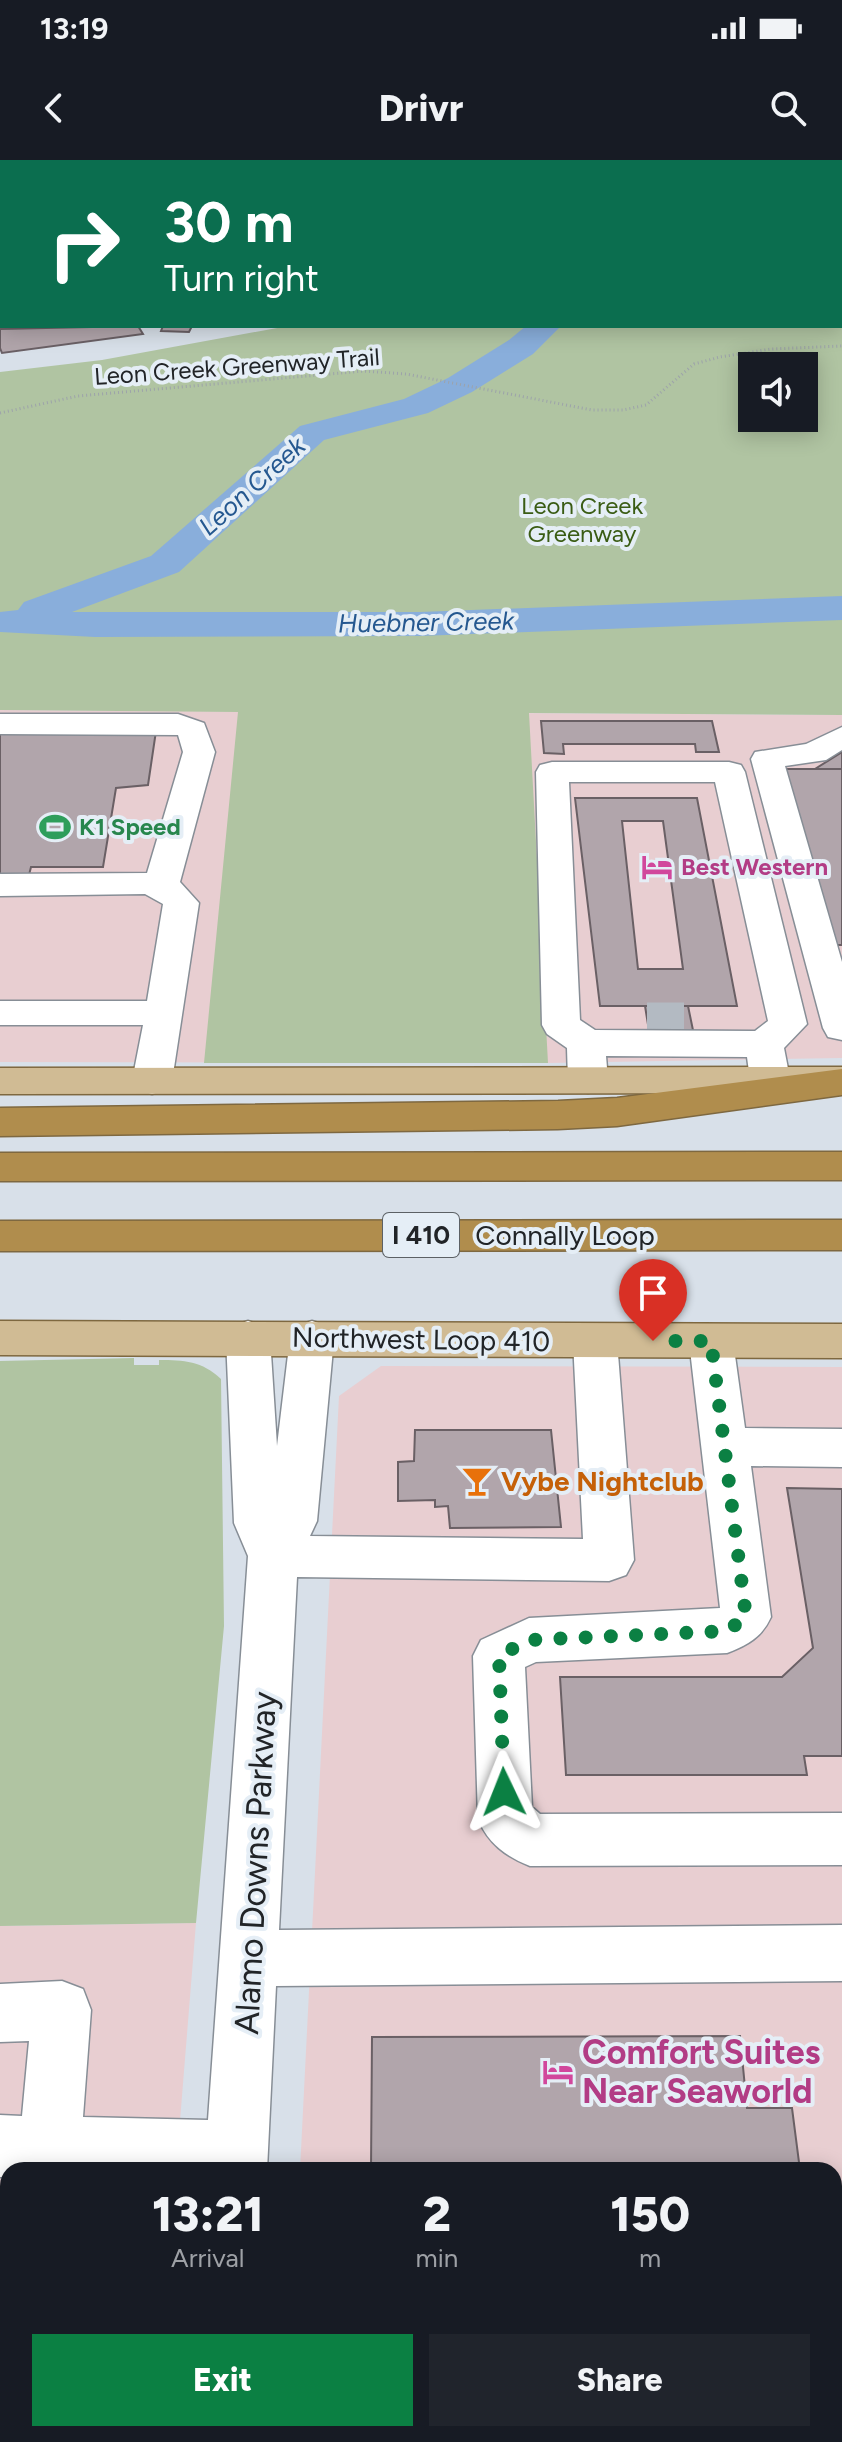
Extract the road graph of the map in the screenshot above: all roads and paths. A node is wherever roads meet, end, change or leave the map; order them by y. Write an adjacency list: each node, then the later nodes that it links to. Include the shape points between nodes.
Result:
1 (842, 346): 2 (path, Leon Creek Greenway Trail, via 771,349 694,364 646,405 623,410 592,410 406,374 364,371 78,396)
2 (0, 413)
3 (0, 724): 6 (street, via 178,724 193,730 199,752)
4 (842, 737): 7 (street, via 814,753 767,759)
5 (0, 885): 6 (street)
6 (161, 886): 9 (street, via 181,903)
7 (834, 977): 12 (street)
8 (0, 1013): 9 (street)
9 (164, 1013): 16 (street)
10 (647, 1021): 13 (street)
11 (691, 1021): 14 (street)
12 (842, 1028)
13 (595, 1055): 14 (main road); 14 (street, via 561,1025 552,772 729,772 788,1024); 16 (main road)
14 (756, 1056): 17 (main road)
15 (0, 1081): 16 (main road)
16 (152, 1081)
17 (842, 1081): 18 (highway, via 617,1112 558,1115)
18 (0, 1122)
19 (842, 1166): 20 (highway)
20 (0, 1167)
21 (842, 1235): 22 (highway, Connally Loop / I 410)
22 (0, 1236)
23 (0, 1338): 24 (main road, Northwest Loop 410)
24 (248, 1338): 25 (main road, Northwest Loop 410); 31 (street, Alamo Downs Parkway, via 258,1523)
25 (312, 1338): 26 (main road, Northwest Loop 410); 31 (street, Alamo Downs Parkway, via 293,1521)
26 (595, 1341): 27 (main road, Northwest Loop 410); 31 (street, via 609,1560)
27 (711, 1341): 28 (main road, Northwest Loop 410); 29 (street)
28 (842, 1341)
29 (726, 1447): 30 (street); 32 (street, via 746,1617 727,1631 529,1640 499,1656 505,1819 530,1840)
30 (842, 1448)
31 (273, 1556): 34 (street, Alamo Downs Parkway)
32 (842, 1839)
33 (842, 1953): 34 (street)
34 (249, 1958): 37 (street, Alamo Downs Parkway)
35 (0, 2013): 36 (street, via 62,2010)
36 (33, 2155): 37 (street, via 123,2151)
37 (236, 2160)

